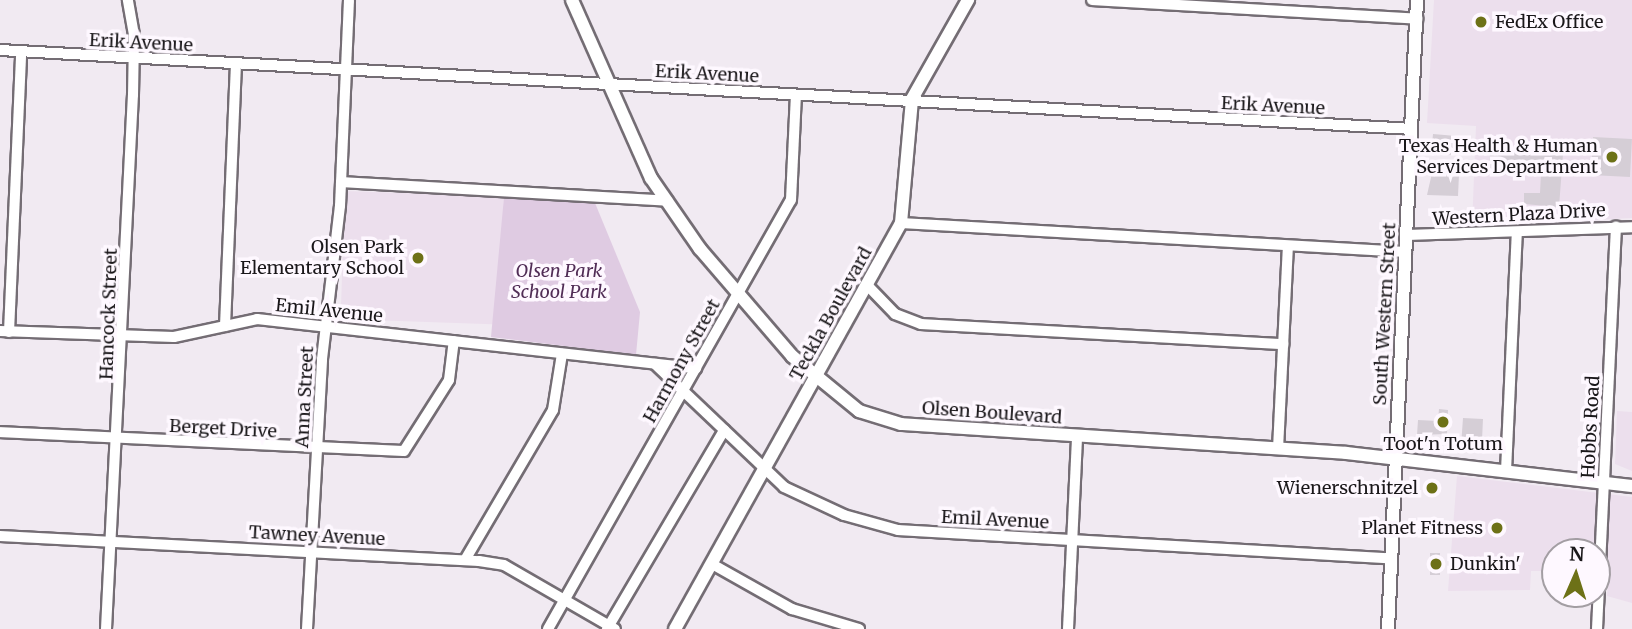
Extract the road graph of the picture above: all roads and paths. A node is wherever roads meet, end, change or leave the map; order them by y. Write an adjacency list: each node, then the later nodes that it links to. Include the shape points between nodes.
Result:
1 (128, 0): 11 (street, Hancock Street)
2 (349, 0): 13 (street, Anna Street)
3 (572, 0): 14 (main road, Olsen Boulevard)
4 (968, 0): 16 (main road, Teckla Boulevard)
5 (1092, 0): 7 (street)
6 (1418, 0): 8 (main road, South Western Street)
7 (1201, 3): 8 (street)
8 (1417, 19): 17 (main road, South Western Street)
9 (0, 50): 10 (street, Erik Avenue)
10 (21, 52): 11 (street, Erik Avenue); 31 (street)
11 (134, 58): 12 (street, Erik Avenue); 32 (street, Hancock Street)
12 (236, 63): 13 (street, Erik Avenue); 29 (street)
13 (345, 69): 14 (street, Erik Avenue); 18 (street, Anna Street)
14 (609, 84): 15 (street, Erik Avenue); 19 (main road, Olsen Boulevard, via 651,178)
15 (796, 95): 16 (street, Erik Avenue); 28 (street, Harmony Street, via 791,200)
16 (911, 101): 17 (street, Erik Avenue); 20 (main road, Teckla Boulevard)
17 (1412, 130): 24 (main road, South Western Street)
18 (341, 182): 19 (street); 30 (street, Anna Street)
19 (667, 201): 28 (main road, Olsen Boulevard)
20 (901, 223): 25 (street); 27 (main road, Teckla Boulevard)
21 (1616, 226): 22 (street, Western Plaza Drive); 23 (street, Western Plaza Drive); 49 (street, Hobbs Road)
22 (1632, 227)
23 (1517, 233): 24 (street, Western Plaza Drive); 48 (street)
24 (1407, 235): 26 (main road, South Western Street)
25 (1288, 246): 26 (street); 34 (street)
26 (1406, 252): 46 (main road, South Western Street)
27 (868, 286): 34 (street, via 895,314 921,324); 38 (main road, Teckla Boulevard)
28 (739, 292): 37 (street, Harmony Street); 38 (main road, Olsen Boulevard)
29 (225, 326): 30 (street, Emil Avenue, via 257,319); 32 (street, Emil Avenue, via 174,337)
30 (326, 326): 33 (street, Emil Avenue); 45 (street, Anna Street)
31 (5, 332): 32 (street, Emil Avenue)
32 (124, 336): 43 (street, Hancock Street)
33 (454, 341): 35 (street, Emil Avenue); 45 (street, Berget Drive, via 449,380 404,451)
34 (1283, 344): 44 (street)
35 (562, 354): 36 (street, Emil Avenue); 56 (street, via 553,410)
36 (655, 364): 37 (street, Emil Avenue); 39 (street, Emil Avenue)
37 (696, 368): 39 (street, Harmony Street)
38 (814, 378): 42 (main road, Olsen Boulevard, via 859,411 901,424); 47 (main road, Teckla Boulevard)
39 (683, 391): 40 (street, Emil Avenue); 58 (street, Harmony Street)
40 (724, 430): 47 (street, Emil Avenue); 59 (street)
41 (0, 432): 43 (street, Berget Drive)
42 (1077, 436): 44 (main road, Olsen Boulevard); 52 (street)
43 (119, 439): 45 (street, Berget Drive); 53 (street, Hancock Street)
44 (1278, 449): 46 (main road, Olsen Boulevard)
45 (318, 450): 54 (street, Anna Street)
46 (1396, 458): 48 (main road, Olsen Boulevard); 55 (main road, South Western Street)
47 (766, 470): 52 (street, Emil Avenue, via 784,486 844,515 898,530); 57 (main road, Teckla Boulevard)
48 (1506, 471): 49 (main road, Olsen Boulevard)
49 (1604, 481): 50 (main road, Olsen Boulevard); 67 (street, Hobbs Road)
50 (1632, 486)
51 (0, 536): 53 (street, Tawney Avenue)
52 (1072, 540): 55 (street, Emil Avenue); 65 (street)
53 (113, 542): 54 (street, Tawney Avenue); 60 (street, Hancock Street)
54 (313, 552): 56 (street, Tawney Avenue); 61 (street, Anna Street)
55 (1391, 558): 66 (main road, South Western Street)
56 (465, 560): 58 (street, Tawney Avenue, via 504,565)
57 (712, 564): 63 (main road, Teckla Boulevard); 64 (street, via 792,609)
58 (564, 600): 59 (street, Tawney Avenue); 62 (street, Harmony Street)
59 (610, 628)
60 (106, 629)
61 (307, 629)
62 (548, 629)
63 (675, 629)
64 (859, 629)
65 (1068, 629)
66 (1388, 629)
67 (1597, 629)

